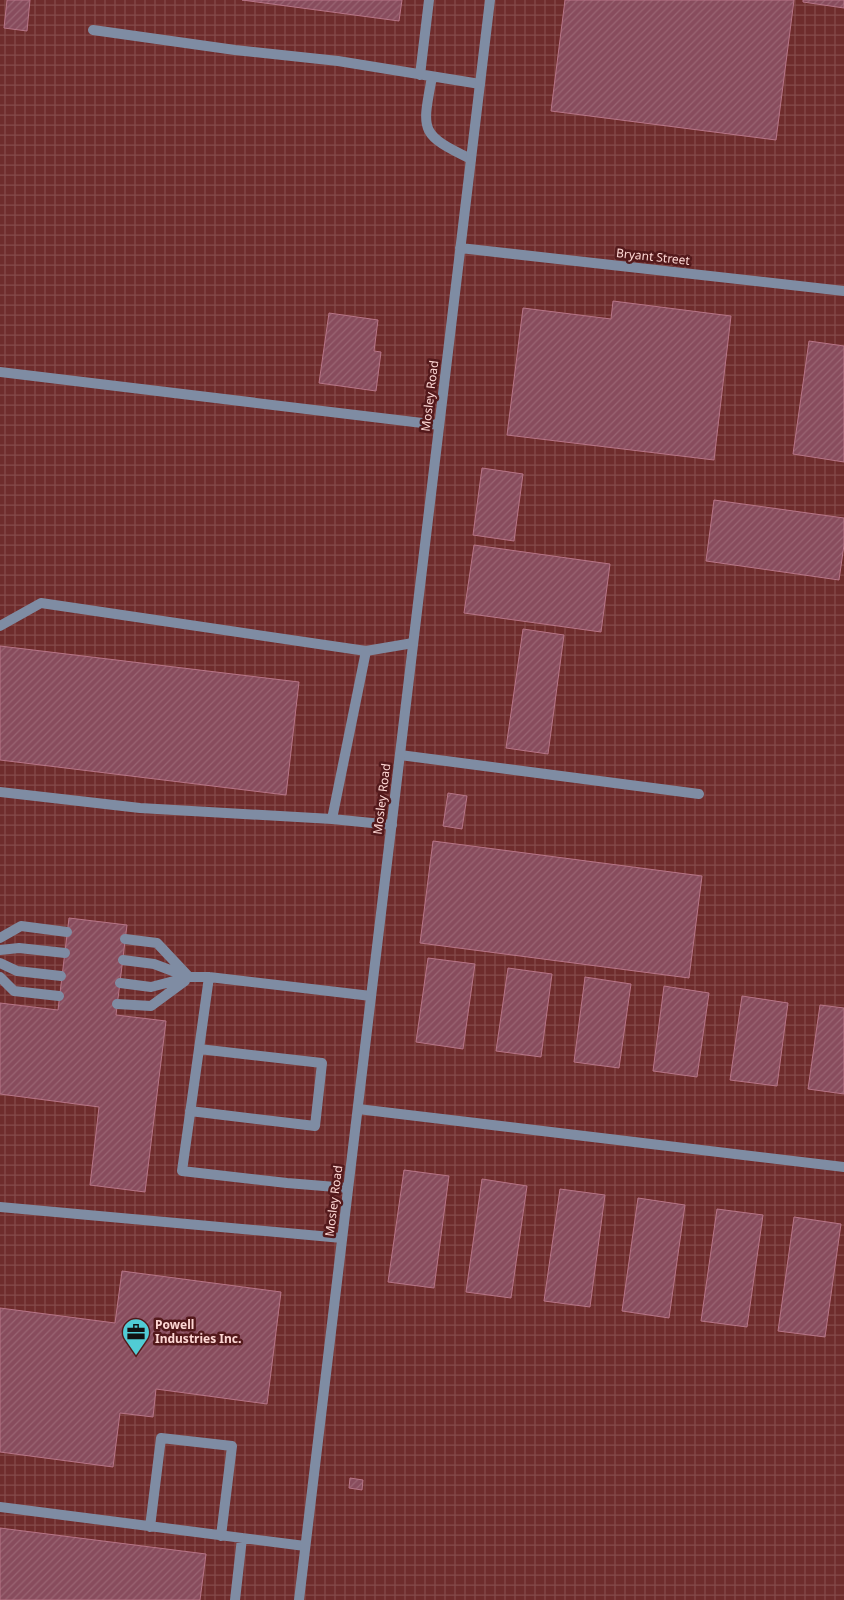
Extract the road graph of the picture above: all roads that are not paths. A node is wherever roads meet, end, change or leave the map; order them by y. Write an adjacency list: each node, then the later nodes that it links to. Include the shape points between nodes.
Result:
1 (429, 0): 4 (street)
2 (490, 0): 6 (street, Mosley Road)
3 (93, 30): 4 (street)
4 (420, 75): 5 (street)
5 (432, 77): 6 (street); 7 (street, via 425,117 430,133 443,145)
6 (480, 84): 7 (street, Mosley Road)
7 (471, 159): 8 (street, Mosley Road)
8 (460, 248): 9 (street, Bryant Street); 11 (street, Mosley Road)
9 (844, 292)
10 (0, 372): 11 (street)
11 (439, 424): 13 (street, Mosley Road)
12 (0, 626): 14 (street, via 41,603)
13 (413, 643): 14 (street); 15 (street, Mosley Road)
14 (366, 652): 18 (street)
15 (400, 755): 17 (street); 19 (street, Mosley Road)
16 (0, 792): 18 (street, via 140,808)
17 (699, 794)
18 (332, 819): 19 (street)
19 (392, 825): 33 (street, Mosley Road)
20 (67, 932): 21 (street, via 21,926)
21 (0, 938)
22 (125, 939): 30 (street, via 157,943)
23 (0, 950): 24 (street, via 19,948)
24 (65, 953)
25 (123, 960): 30 (street, via 154,964)
26 (0, 963): 27 (street, via 17,971)
27 (62, 976)
28 (0, 977): 32 (street, via 14,991)
29 (209, 977): 30 (street); 33 (street); 35 (street)
30 (190, 978): 31 (street, via 151,987); 34 (street, via 151,1006)
31 (120, 983)
32 (59, 996)
33 (371, 996): 36 (street, Mosley Road)
34 (117, 1004)
35 (198, 1049): 37 (street); 37 (street, via 322,1063 315,1126)
36 (358, 1108): 38 (street); 39 (street, Mosley Road)
37 (190, 1112): 39 (street, via 182,1171)
38 (844, 1167)
39 (348, 1188): 41 (street, Mosley Road)
40 (0, 1207): 41 (street)
41 (342, 1238): 46 (street, Mosley Road)
42 (0, 1507): 43 (street)
43 (150, 1527): 44 (street); 44 (street, via 160,1438 232,1446)
44 (222, 1536): 45 (street)
45 (242, 1538): 46 (street); 47 (street)
46 (305, 1546): 48 (street, Mosley Road)
47 (234, 1600)
48 (298, 1600)

